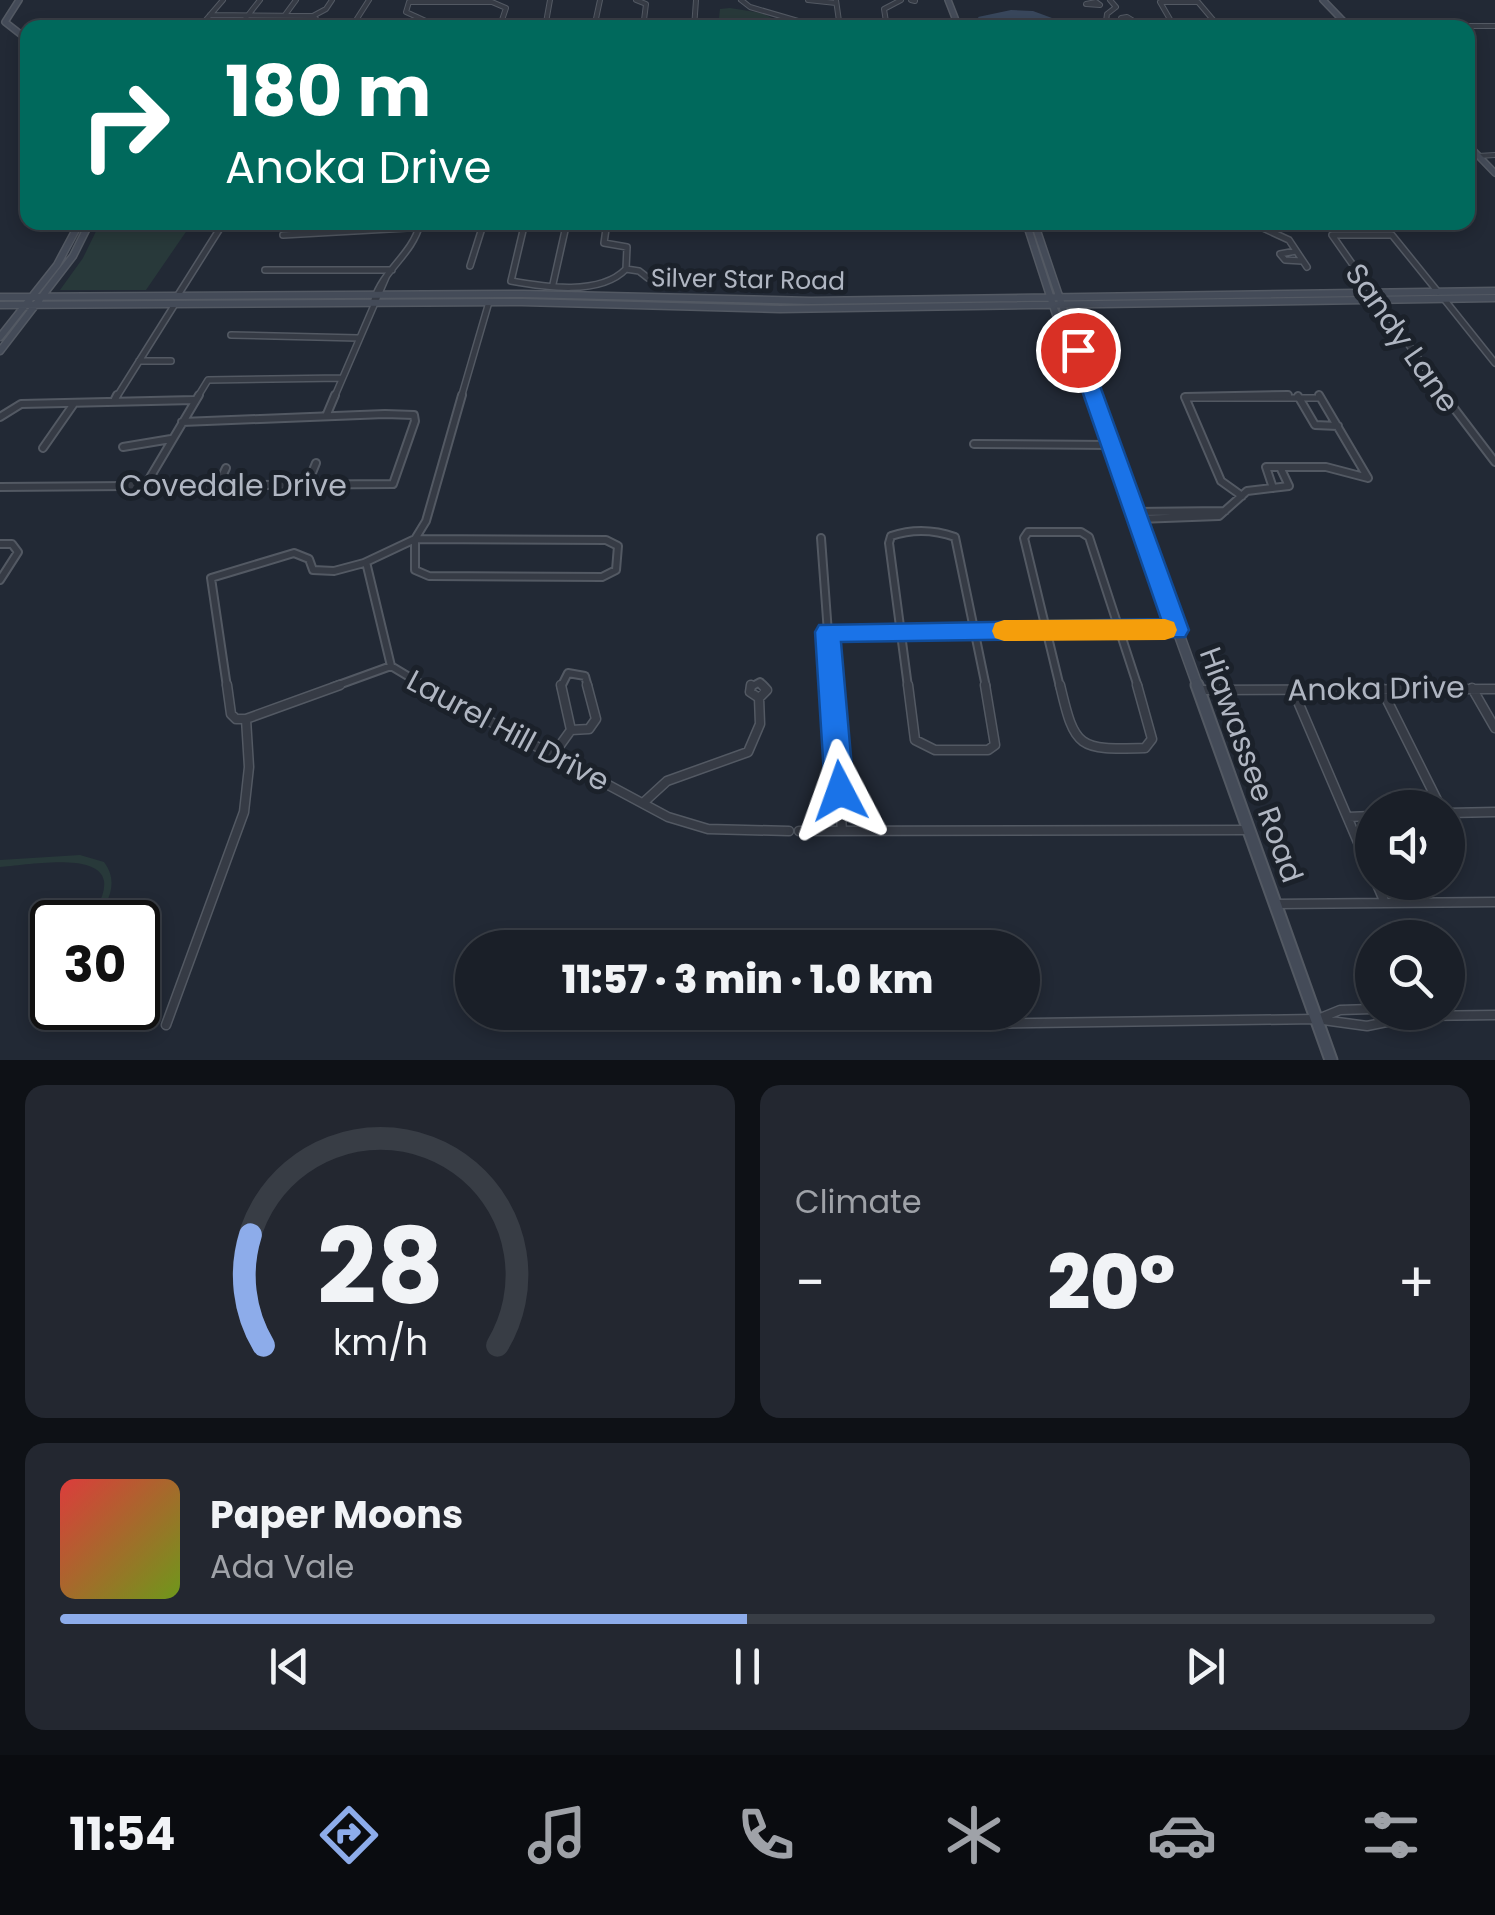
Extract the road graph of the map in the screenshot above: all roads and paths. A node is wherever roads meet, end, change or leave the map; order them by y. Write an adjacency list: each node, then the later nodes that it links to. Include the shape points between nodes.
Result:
1 (16, 0): 15 (main road); 33 (main road)
2 (223, 0): 16 (street)
3 (260, 0): 17 (street)
4 (296, 0): 18 (street)
5 (332, 0): 19 (street)
6 (636, 0): 27 (street, via 646,4)
7 (741, 0): 28 (street)
8 (808, 0): 14 (street)
9 (901, 0): 29 (street, via 885,7)
10 (1110, 0): 20 (street, via 1116,7)
11 (1323, 0): 32 (main road)
12 (409, 1): 25 (street, via 406,12); 26 (street, via 492,2 506,8)
13 (1160, 1): 31 (street, via 1198,2)
14 (836, 2)
15 (0, 15)
16 (210, 15): 17 (street); 22 (street)
17 (248, 15): 18 (street); 23 (street)
18 (285, 15): 19 (street)
19 (313, 16): 24 (street)
20 (1105, 16): 21 (street); 30 (street)
21 (1121, 19)
22 (206, 20)
23 (244, 20)
24 (317, 20)
25 (422, 20)
26 (502, 20)
27 (645, 20)
28 (796, 20)
29 (887, 20)
30 (1108, 20)
31 (1214, 20)
32 (1342, 20)
33 (3, 29)
34 (1475, 153): 35 (main road)
35 (1478, 156): 36 (street); 37 (main road)
36 (1495, 156)
37 (1495, 173)
38 (76, 230): 66 (main road)
39 (86, 230): 66 (main road)
40 (219, 230): 62 (street)
41 (381, 230): 50 (street)
42 (418, 230): 54 (street, via 412,251)
43 (481, 230): 52 (street)
44 (524, 230): 55 (street, via 512,281)
45 (565, 230): 55 (street)
46 (606, 230): 55 (street, via 605,244 627,247 626,270 606,284)
47 (1032, 230): 63 (main road, Hiawassee Road)
48 (1033, 230): 64 (main road, Hiawassee Road)
49 (1269, 230): 51 (street)
50 (283, 234)
51 (1297, 251): 51 (street, via 1280,254 1305,264)
52 (470, 266)
53 (265, 270): 54 (street)
54 (390, 272): 61 (street)
55 (553, 284)
56 (1230, 294): 60 (main road, Silver Star Road); 64 (main road, Silver Star Road); 70 (main road)
57 (1495, 294): 59 (main road, Silver Star Road)
58 (572, 295): 61 (main road, Silver Star Road); 68 (main road); 69 (main road, Silver Star Road)
59 (1441, 295): 60 (main road, Silver Star Road); 60 (street, Sandy Lane, via 1396,238 1332,237); 78 (street)
60 (1372, 296): 70 (main road, Silver Star Road); 94 (street, Sandy Lane)
61 (376, 297): 62 (main road, Silver Star Road); 62 (main road, Silver Star Road); 68 (main road, Silver Star Road); 74 (street)
62 (177, 299): 66 (main road, Silver Star Road); 76 (street)
63 (1050, 299): 64 (main road, Silver Star Road); 67 (main road, Silver Star Road); 71 (main road, Silver Star Road); 79 (main road, Hiawassee Road)
64 (1061, 299): 70 (main road, Silver Star Road); 79 (main road, Hiawassee Road)
65 (0, 301): 66 (main road, Silver Star Road)
66 (33, 301): 73 (main road); 75 (main road)
67 (774, 301): 69 (main road, Silver Star Road); 71 (main road)
68 (489, 302): 69 (main road, Silver Star Road); 106 (street)
69 (649, 302): 71 (main road, Silver Star Road)
70 (1192, 302)
71 (700, 308)
72 (231, 336): 74 (street)
73 (0, 337)
74 (358, 338): 80 (street)
75 (0, 351)
76 (140, 361): 77 (street); 82 (street)
77 (171, 361)
78 (1495, 363)
79 (1084, 374): 91 (main road, Hiawassee Road)
80 (342, 378): 83 (street, via 216,378); 85 (street)
81 (1298, 394): 88 (street, via 1319,395); 88 (street, via 1316,425); 103 (street, via 1184,398 1221,481)
82 (115, 400): 83 (street); 84 (street)
83 (194, 400): 87 (street)
84 (73, 404): 86 (street, via 21,404); 93 (street)
85 (327, 414): 87 (street); 100 (street, Covedale Drive, via 414,415 414,426 393,484)
86 (0, 416)
87 (182, 422): 89 (street)
88 (1338, 426): 96 (street, via 1368,478 1326,467)
89 (172, 439): 92 (street); 98 (street)
90 (974, 444): 91 (street)
91 (1110, 445): 104 (main road, Hiawassee Road)
92 (124, 446)
93 (43, 448)
94 (1495, 462)
95 (316, 463): 100 (street)
96 (1280, 467): 102 (street, via 1289,486); 102 (street, via 1264,469)
97 (226, 468): 99 (street)
98 (146, 486): 99 (street, Covedale Drive); 101 (street, Covedale Drive)
99 (218, 486): 100 (street, Covedale Drive)
100 (307, 486)
101 (0, 487)
102 (1273, 488): 103 (street)
103 (1242, 496): 104 (street, via 1208,518)
104 (1135, 516): 112 (main road, Hiawassee Road)
105 (820, 538): 115 (street)
106 (415, 539): 106 (street, via 415,570 429,576 602,577 616,570 620,553 606,540); 108 (street)
107 (0, 544): 109 (street, via 18,552)
108 (366, 562): 116 (street, Laurel Hill Drive); 123 (street, via 319,573 294,553 211,578 231,714)
109 (0, 580)
110 (1046, 630): 111 (street); 111 (street, via 1024,538 1028,532 1089,537); 111 (street, via 1079,742 1145,748 1152,739); 114 (street)
111 (1121, 630): 112 (street)
112 (1176, 630): 120 (main road, Hiawassee Road)
113 (901, 631): 114 (street); 114 (street, via 889,543 898,532 955,538); 114 (street, via 915,740 924,748 959,752 995,745); 115 (street)
114 (975, 631)
115 (828, 632): 134 (street)
116 (391, 666): 123 (street); 126 (street, Laurel Hill Drive)
117 (1471, 687): 118 (street, Anoka Drive); 119 (street, Anoka Drive); 124 (street)
118 (1381, 688): 121 (street, Anoka Drive); 127 (street)
119 (1495, 689)
120 (1198, 690): 121 (street, Anoka Drive); 133 (main road, Hiawassee Road)
121 (1293, 690): 131 (street)
122 (759, 698): 128 (street, via 760,724 748,752 666,779)
123 (246, 719): 145 (street, via 244,812)
124 (1495, 728)
125 (571, 730): 125 (street, via 590,730 596,719 580,672 568,674 561,685); 126 (street)
126 (553, 755): 128 (street, Laurel Hill Drive)
127 (1432, 790)
128 (642, 803): 134 (street, Laurel Hill Drive, via 708,828)
129 (1495, 812): 130 (street)
130 (1465, 813)
131 (1348, 817): 132 (street); 135 (street)
132 (1355, 817)
133 (1248, 830): 134 (street, Laurel Hill Drive); 139 (main road, Hiawassee Road)
134 (842, 831)
135 (1355, 834)
136 (1384, 900): 138 (street)
137 (1495, 902): 138 (street)
138 (1385, 903): 139 (street)
139 (1275, 904): 143 (main road, Hiawassee Road)
140 (1355, 1010): 143 (street)
141 (1465, 1015): 142 (street)
142 (1495, 1015)
143 (1316, 1020): 144 (street); 146 (street); 147 (main road, Hiawassee Road)
144 (1040, 1023)
145 (166, 1026)
146 (1355, 1026)
147 (1331, 1060)

